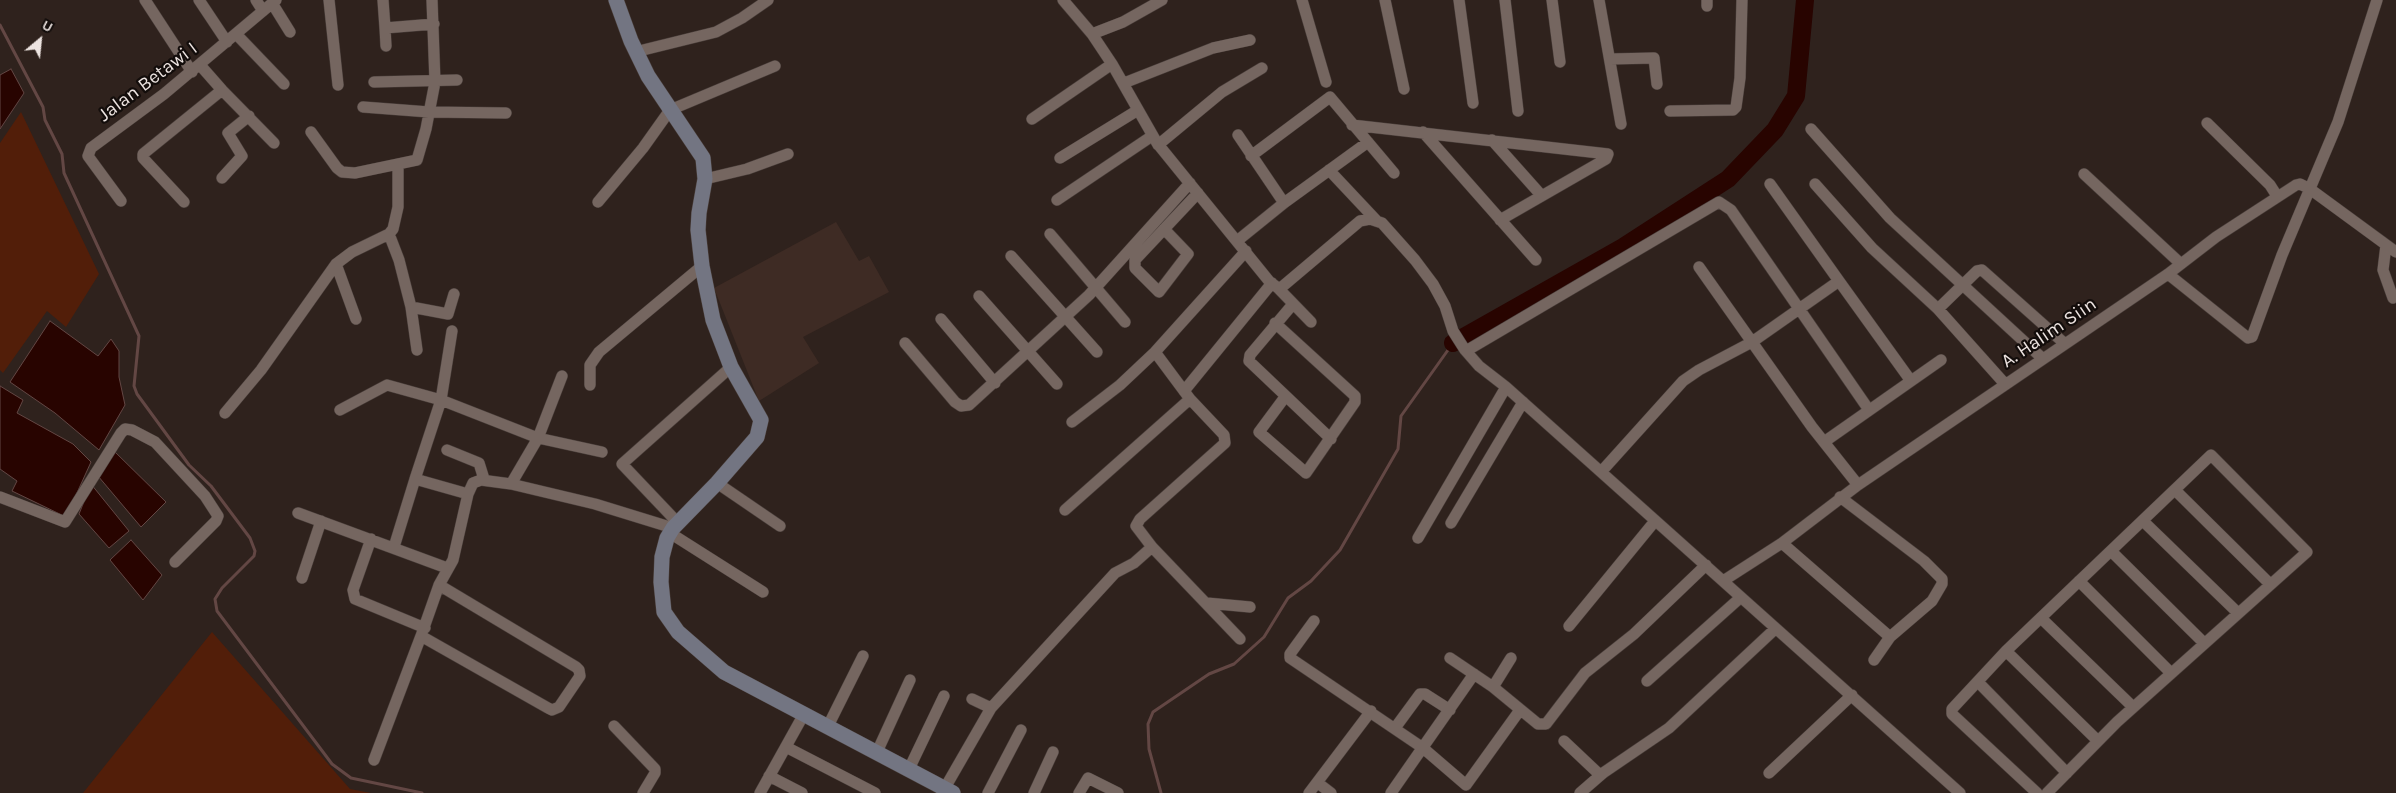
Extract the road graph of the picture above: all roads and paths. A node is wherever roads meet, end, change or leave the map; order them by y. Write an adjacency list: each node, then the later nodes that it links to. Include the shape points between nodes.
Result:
1 (145, 0): 34 (street)
2 (199, 0): 27 (street)
3 (256, 0): 20 (street)
4 (329, 0): 43 (street)
5 (383, 0): 22 (street)
6 (432, 0): 21 (street)
7 (616, 0): 29 (street)
8 (768, 0): 29 (street, via 716,32)
9 (1063, 0): 24 (street)
10 (1162, 0): 24 (street, via 1128,20)
11 (1302, 0): 39 (street)
12 (1385, 0): 44 (street)
13 (1459, 0): 46 (street)
14 (1505, 0): 50 (street)
15 (1552, 0): 31 (street)
16 (1599, 0): 30 (street)
17 (1742, 0): 51 (street, via 1736,107 1732,110)
18 (2377, 0): 79 (street, via 2338,122)
19 (274, 2): 20 (street, Jalan Betawi I); 23 (street)
20 (263, 11): 25 (street, Jalan Betawi I)
21 (434, 24): 22 (street); 38 (street)
22 (385, 28): 28 (street)
23 (290, 32)
24 (1092, 34): 32 (street)
25 (237, 35): 27 (street, Jalan Betawi I); 41 (street)
26 (1250, 40): 40 (street, via 1213,48)
27 (227, 42): 34 (street, Jalan Betawi I)
28 (386, 46)
29 (635, 52): 48 (street)
30 (1610, 59): 42 (street, via 1654,58); 57 (street)
31 (1560, 62)
32 (1112, 64): 40 (street); 55 (street)
33 (775, 66): 48 (street)
34 (196, 68): 45 (street); 84 (street, Jalan Betawi I, via 89,152 88,156)
35 (1262, 68): 63 (street)
36 (457, 80): 38 (street)
37 (374, 82): 38 (street)
38 (435, 82): 52 (street)
39 (1326, 82)
40 (1124, 83): 49 (street)
41 (284, 84)
42 (1657, 84)
43 (338, 85)
44 (1404, 89)
45 (222, 90): 54 (street); 85 (street, via 143,154 143,158)
46 (1473, 103)
47 (363, 107): 52 (street)
48 (670, 110): 75 (street, via 703,158); 86 (street)
49 (1138, 110): 63 (street); 69 (street)
50 (1518, 111)
51 (1670, 111)
52 (430, 112): 53 (street); 70 (street, via 417,160)
53 (506, 113)
54 (249, 116): 66 (street); 74 (street, via 228,133 242,156)
55 (1032, 119)
56 (2207, 123): 80 (street)
57 (1621, 124)
58 (1352, 125): 61 (street); 65 (street); 68 (street, via 1330,97)
59 (1811, 129): 107 (street, via 1890,218)
60 (312, 132): 70 (street, via 342,172)
61 (1423, 132): 64 (street); 89 (street)
62 (1238, 135): 68 (street)
63 (1155, 140): 76 (street); 83 (street)
64 (1492, 140): 82 (street); 82 (street, via 1608,154 1606,159)
65 (1368, 142): 71 (street); 72 (street)
66 (274, 143)
67 (788, 154): 75 (street, via 747,169)
68 (1251, 156): 87 (street)
69 (1060, 158)
70 (398, 166): 91 (street, via 398,207 395,224)
71 (1329, 170): 87 (street); 88 (street)
72 (1394, 173)
73 (2084, 174): 100 (street)
74 (222, 178)
75 (705, 179): 101 (street, via 698,222)
76 (1190, 183): 81 (street); 106 (street)
77 (1770, 184): 104 (street)
78 (1815, 184): 113 (street, via 1872,248)
79 (2310, 189): 80 (street, A. Halim Siin, via 2300,184); 94 (street); 103 (street, via 2251,338)
80 (2274, 191): 100 (street, A. Halim Siin)
81 (1198, 193): 90 (street); 93 (street)
82 (1541, 195): 89 (street)
83 (1057, 200)
84 (121, 201)
85 (184, 202)
86 (598, 202)
87 (1284, 203): 93 (street)
88 (1376, 220): 105 (street, via 1357,222 1283,286); 126 (street, via 1430,279 1445,306 1453,331)
89 (1500, 220): 98 (street)
90 (1164, 229): 90 (street, via 1188,254 1159,292 1135,268 1134,263)
91 (389, 234): 99 (street, via 352,252); 112 (street)
92 (1050, 234): 106 (street)
93 (1237, 242): 95 (street)
94 (2386, 245): 96 (street); 110 (street, via 2383,270)
95 (1246, 251): 105 (street); 129 (street)
96 (2396, 252)
97 (1011, 256): 115 (street)
98 (1536, 260)
99 (336, 264): 116 (street); 146 (street, via 261,370)
100 (2181, 264): 103 (street, A. Halim Siin)
101 (702, 266): 132 (street, via 713,320); 138 (street, via 599,352 590,365)
102 (1699, 267): 122 (street)
103 (2168, 274): 124 (street, A. Halim Siin)
104 (1839, 281): 114 (street); 134 (street)
105 (1275, 285): 111 (street); 140 (street)
106 (1096, 286): 115 (street); 118 (street)
107 (1962, 286): 113 (street); 124 (street, via 1982,270); 130 (street)
108 (454, 294): 112 (street, via 448,314)
109 (979, 296): 127 (street)
110 (2393, 298)
111 (1293, 304): 119 (street); 120 (street)
112 (411, 307): 125 (street)
113 (1938, 309): 137 (street)
114 (1799, 310): 122 (street); 126 (street, via 1731,210 1719,202); 145 (street)
115 (1065, 317): 127 (street); 128 (street)
116 (356, 319)
117 (941, 319): 135 (street)
118 (1125, 322)
119 (1311, 322)
120 (1276, 323): 141 (street, via 1249,358); 149 (street, via 1355,396 1355,402)
121 (452, 331): 142 (street)
122 (1752, 342): 150 (street); 153 (street, via 1683,381)
123 (905, 343): 135 (street, via 961,406 969,405)
124 (2064, 343): 130 (street, A. Halim Siin)
125 (417, 350)
126 (1466, 350): 139 (street, via 1479,366)
127 (1027, 351): 135 (street); 136 (street)
128 (1098, 352)
129 (1155, 352): 140 (street); 147 (street, via 1120,385)
130 (2042, 358): 137 (street, A. Halim Siin)
131 (1941, 360): 134 (street)
132 (731, 366): 156 (street, via 761,420 761,427 757,438); 170 (street, via 622,464)
133 (562, 376): 148 (street)
134 (1911, 381): 145 (street)
135 (995, 383)
136 (1057, 384)
137 (2005, 384): 158 (street, A. Halim Siin)
138 (590, 385)
139 (1506, 386): 143 (street); 171 (street)
140 (1187, 395): 163 (street); 175 (street, via 1224,435 1226,443 1136,522 1137,529)
141 (1285, 397): 149 (street); 149 (street, via 1259,430 1269,442 1306,473)
142 (441, 400): 144 (street, via 387,385); 148 (street); 154 (street)
143 (1523, 402): 153 (street); 168 (street)
144 (340, 410)
145 (1869, 410): 150 (street)
146 (225, 413)
147 (1072, 422)
148 (538, 438): 152 (street); 157 (street)
149 (1331, 439)
150 (1824, 442): 158 (street)
151 (447, 450): 155 (street, via 479,463)
152 (602, 452)
153 (1601, 472): 167 (street)
154 (415, 479): 160 (street); 174 (street)
155 (484, 479): 157 (street); 160 (street, via 472,483)
156 (717, 483): 169 (street); 170 (street)
157 (511, 484): 170 (street, via 595,504)
158 (1858, 485): 162 (street, A. Halim Siin)
159 (2175, 490): 165 (street); 183 (street); 183 (street, via 2211,455 2307,552)
160 (468, 494): 179 (street, via 453,560)
161 (0, 497): 177 (street, via 66,522 121,433 126,429 132,430 155,442 205,496 218,516)
162 (1840, 497): 173 (street, A. Halim Siin); 195 (street, via 1924,561 1942,579 1932,601)
163 (1065, 510)
164 (298, 513): 166 (street)
165 (2143, 520): 176 (street); 189 (street)
166 (321, 521): 172 (street); 180 (street)
167 (1655, 521): 178 (street); 192 (street)
168 (1451, 523)
169 (780, 526)
170 (674, 528): 185 (street); 217 (street, via 664,551 661,589 664,612 671,624 717,668)
171 (1418, 538)
172 (371, 539): 174 (street); 194 (street, via 352,590 355,599)
173 (1782, 543): 181 (street, A. Halim Siin); 195 (street)
174 (394, 547): 179 (street)
175 (1152, 547): 187 (street); 213 (street, via 1134,563 1115,573)
176 (2110, 551): 182 (street); 197 (street)
177 (175, 562)
178 (1706, 565): 181 (street); 215 (street, via 1634,634 1585,673 1546,724 1538,724)
179 (447, 568): 184 (street)
180 (302, 578)
181 (1723, 581): 186 (street)
182 (2079, 582): 190 (street); 203 (street)
183 (2270, 584): 189 (street)
184 (439, 585): 194 (street); 194 (street, via 576,667 580,676 559,707 552,710)
185 (763, 592)
186 (1740, 598): 193 (street); 206 (street)
187 (1207, 603): 188 (street); 196 (street)
188 (1250, 607)
189 (2238, 613): 197 (street)
190 (2041, 618): 198 (street); 212 (street)
191 (1314, 621): 216 (street, via 1290,658)
192 (1569, 626)
193 (1775, 630): 209 (street); 233 (street, via 1669,728)
194 (423, 632): 228 (street)
195 (1890, 637): 202 (street)
196 (1240, 639)
197 (2204, 643): 203 (street)
198 (2006, 651): 207 (street); 223 (street)
199 (863, 656): 219 (street)
200 (1450, 658): 204 (street)
201 (1511, 658): 208 (street)
202 (1874, 660)
203 (2171, 673): 212 (street)
204 (1474, 674): 208 (street); 214 (street)
205 (910, 680): 226 (street)
206 (1647, 681)
207 (1978, 682): 230 (street); 250 (street, via 1952,708 1952,714)
208 (1493, 687): 215 (street)
209 (1852, 695): 231 (street); 249 (street)
210 (944, 696): 229 (street)
211 (972, 699): 213 (street)
212 (2133, 707): 223 (street)
213 (990, 708): 236 (street)
214 (1450, 710): 220 (street, via 1420,694); 225 (street)
215 (1520, 710): 235 (street)
216 (1371, 711): 220 (street); 234 (street)
217 (804, 714): 219 (street); 224 (street)
218 (614, 726): 237 (street, via 655,769)
219 (828, 726): 226 (street)
220 (1395, 728): 225 (street)
221 (1021, 730): 241 (street)
222 (1564, 741): 233 (street)
223 (2098, 741): 230 (street)
224 (786, 747): 232 (street); 240 (street)
225 (1424, 748): 235 (street); 247 (street)
226 (877, 752): 229 (street)
227 (1053, 752): 242 (street)
228 (374, 760)
229 (909, 769): 236 (street)
230 (2067, 772): 251 (street)
231 (1769, 773)
232 (770, 776): 238 (street); 239 (street)
233 (1600, 776): 248 (street)
234 (1318, 783): 245 (street); 246 (street)
235 (1470, 789)
236 (947, 791)
237 (643, 793)
238 (760, 793)
239 (802, 793)
240 (875, 793)
241 (988, 793)
242 (1034, 793)
243 (1079, 793): 244 (street, via 1088,778)
244 (1118, 793)
245 (1309, 793)
246 (1331, 793)
247 (1391, 793)
248 (1580, 793)
249 (1960, 793)
250 (2037, 793)
251 (2047, 793)

